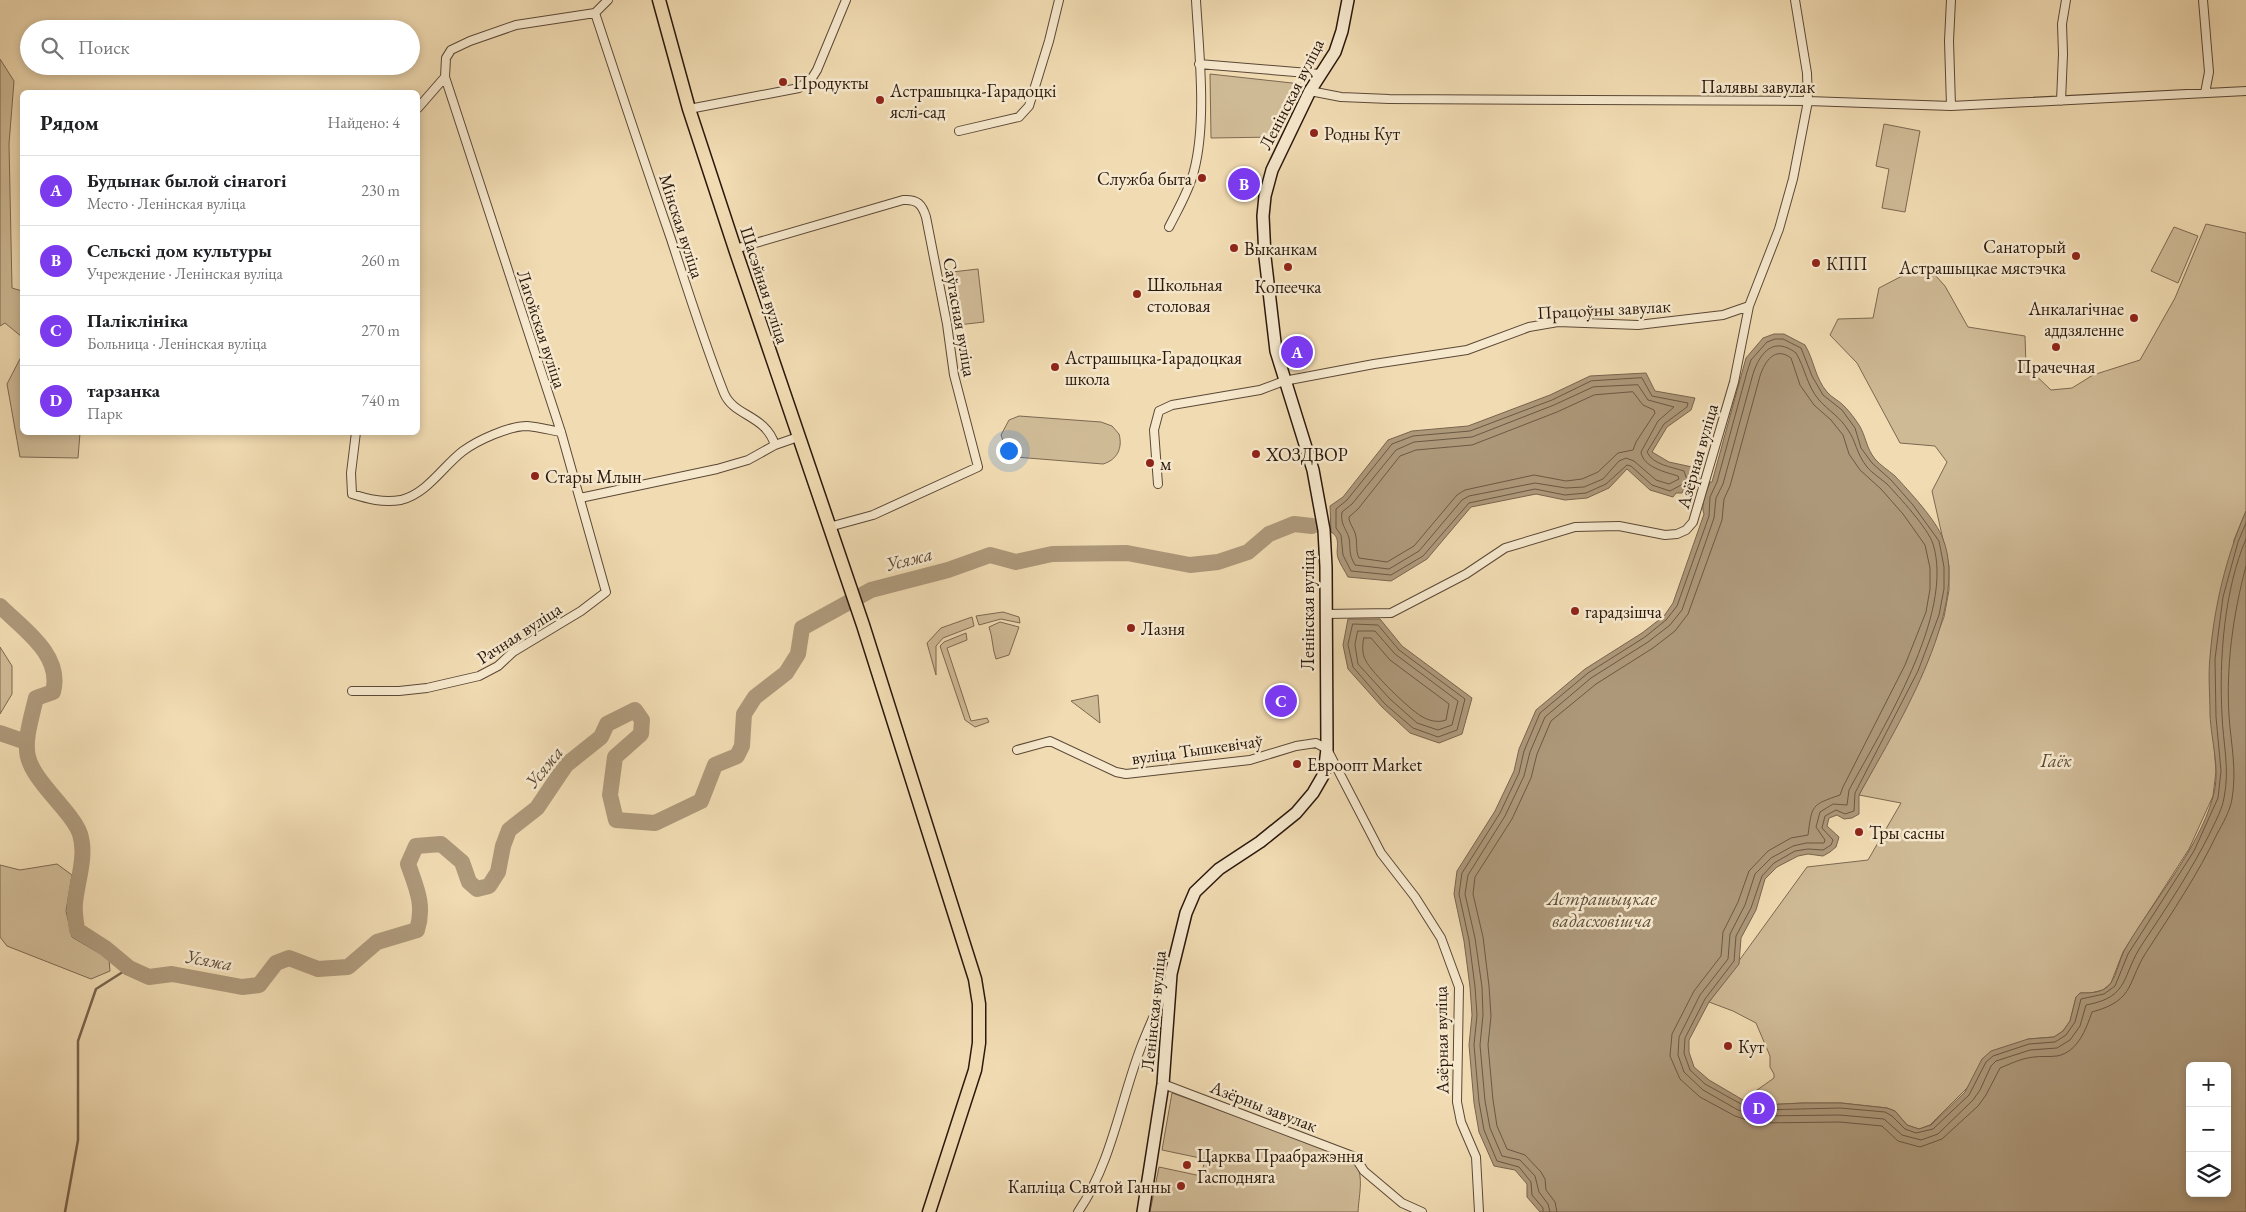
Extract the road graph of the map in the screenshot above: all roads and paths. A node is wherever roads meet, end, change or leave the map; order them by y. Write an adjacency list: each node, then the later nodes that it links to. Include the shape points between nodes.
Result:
1 (608, 0): 11 (street)
2 (659, 0): 22 (main road, Шасэйная вуліца)
3 (846, 0): 22 (street, via 817,70 806,84 799,88)
4 (1059, 0): 23 (street, via 1029,106 1024,113 1019,118)
5 (1196, 0): 12 (street)
6 (1348, 0): 13 (street, Ленінская вуліца, via 1335,52)
7 (1795, 0): 18 (street, Азёрная вуліца)
8 (1951, 0): 21 (street)
9 (2066, 0): 19 (street, via 2062,24)
10 (2203, 0): 17 (street, via 2209,72)
11 (595, 13): 14 (street, via 516,25 470,41 451,50 446,58); 31 (street, Мінская вуліца, via 726,397 739,410 763,424)
12 (1199, 64): 13 (street); 24 (street, via 1198,154 1188,189)
13 (1320, 74): 15 (street, Ленінская вуліца)
14 (445, 77): 20 (street); 28 (street, Лагойская вуліца)
15 (1310, 91): 18 (street, Палявы завулак, via 1389,100); 27 (street, Ленінская вуліца, via 1272,170 1262,216 1276,351)
16 (2246, 91): 17 (street, Палявы завулак)
17 (2205, 93): 19 (street, Палявы завулак)
18 (1808, 101): 21 (street, Палявы завулак); 26 (street, Азёрная вуліца, via 1793,179 1779,229)
19 (2061, 101): 21 (street, Палявы завулак)
20 (420, 106)
21 (1952, 106)
22 (689, 108): 25 (main road, Шасэйная вуліца)
23 (959, 131)
24 (1169, 227)
25 (735, 249): 30 (main road, Шасэйная вуліца); 34 (street, Саўгасная вуліца, via 903,200 918,202 926,217 954,376 978,467 873,515)
26 (1749, 306): 27 (street, Працоўны завулак, via 1723,315 1638,325 1558,322 1529,327 1467,350); 36 (street, Азёрная вуліца, via 1734,382 1694,522 1686,530 1666,535 1619,526 1574,527 1504,548 1466,574 1391,613)
27 (1284, 381): 32 (street, Працоўны завулак, via 1260,390 1172,405 1159,411 1154,430); 36 (street, Ленінская вуліца, via 1313,470 1324,530)
28 (561, 432): 29 (street, via 525,426 498,433 463,451 429,484 401,500 379,502 352,494); 33 (street, Лагойская вуліца)
29 (356, 435)
30 (798, 437): 31 (street); 34 (main road, Шасэйная вуліца)
31 (775, 445): 33 (street, via 748,460 716,469)
32 (1158, 484)
33 (580, 498): 35 (street, Лагойская вуліца)
34 (829, 527): 43 (main road, Шасэйная вуліца, via 967,948 979,1004 975,1070)
35 (606, 592): 37 (street, Рачная вуліца, via 479,676 427,688)
36 (1325, 614): 38 (street, Ленінская вуліца)
37 (352, 691)
38 (1327, 749): 39 (street, вуліца Тышкевічаў, via 1316,742 1250,760 1126,774 1050,742); 40 (street, Ленінская вуліца, via 1324,774 1302,806 1260,842 1219,869 1195,892); 47 (street, Азёрная вуліца, via 1381,853 1441,938 1459,987 1457,1102 1461,1122 1476,1157)
39 (1017, 750)
40 (1171, 974): 41 (street, Ленінская вуліца); 44 (street, via 1141,1047 1104,1164)
41 (1163, 1084): 42 (street, Азёрны завулак, via 1355,1157 1364,1171); 45 (street, Ленінская вуліца)
42 (1402, 1208): 46 (street, Азёрны завулак)
43 (928, 1212)
44 (1078, 1212)
45 (1143, 1212)
46 (1422, 1212)
47 (1479, 1212)

